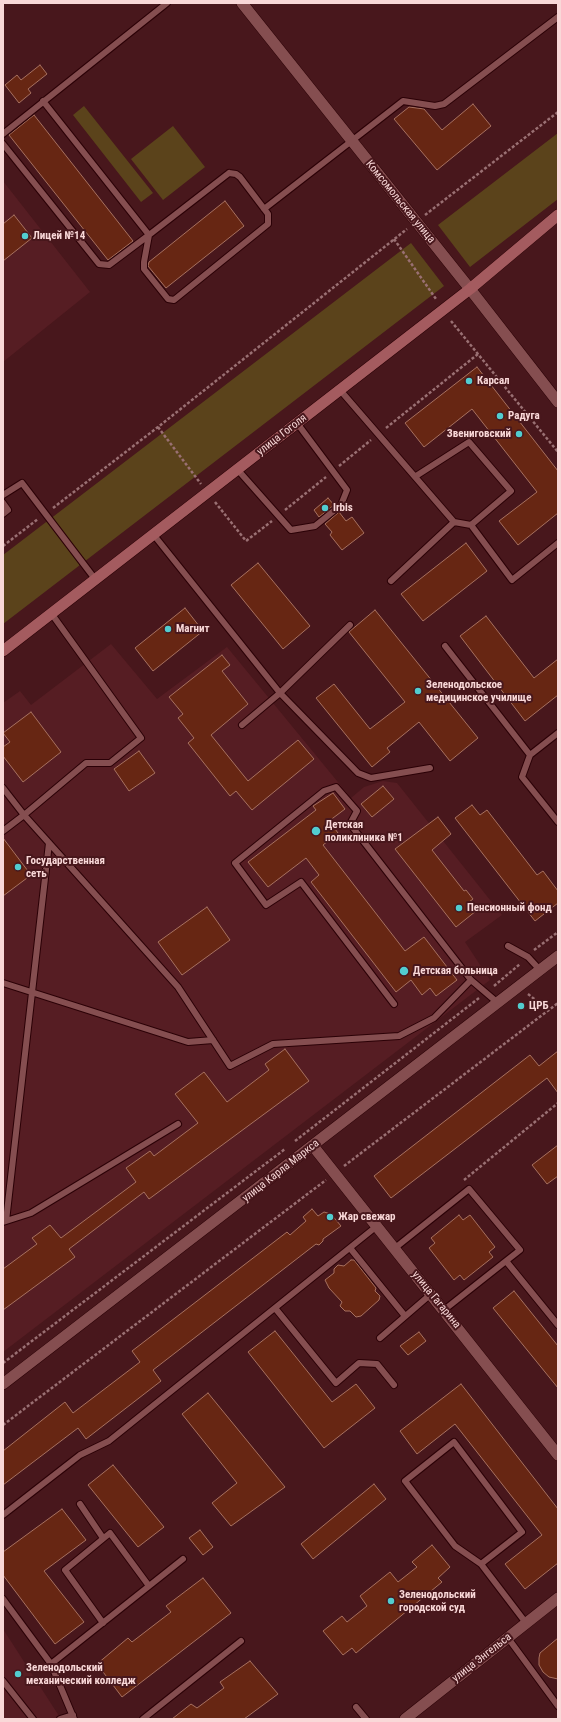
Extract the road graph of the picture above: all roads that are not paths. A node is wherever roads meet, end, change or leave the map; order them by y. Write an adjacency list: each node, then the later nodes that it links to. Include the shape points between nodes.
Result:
1 (166, 3): 4 (lane)
2 (242, 3): 6 (street, Комсомольская улица)
3 (558, 17): 6 (lane, via 444,104 435,106 403,101)
4 (43, 101): 5 (lane); 10 (lane)
5 (3, 134)
6 (351, 140): 8 (lane); 11 (street, Комсомольская улица)
7 (3, 144): 10 (lane, via 96,263 102,266 109,265)
8 (264, 209): 10 (lane, via 240,177 229,173); 10 (lane, via 269,219 267,226 174,300 166,298 144,269)
9 (558, 215): 11 (main road, улица Гоголя)
10 (149, 235)
11 (470, 289): 12 (main road, улица Гоголя); 13 (street, Комсомольская улица)
12 (340, 390): 14 (main road, улица Гоголя); 16 (lane)
13 (558, 402)
14 (297, 423): 15 (main road, улица Гоголя); 15 (lane, via 347,490 342,505 315,526 291,530)
15 (237, 469): 22 (main road, улица Гоголя)
16 (416, 476): 20 (lane); 21 (lane, via 469,442 511,491)
17 (3, 495): 24 (lane, via 22,483)
18 (3, 504): 19 (lane, via 8,510)
19 (3, 514)
20 (454, 522): 21 (lane); 25 (lane)
21 (471, 525): 23 (lane, via 512,580)
22 (153, 534): 24 (main road, улица Гоголя); 30 (lane)
23 (558, 543)
24 (95, 579): 26 (main road, улица Гоголя)
25 (391, 581)
26 (51, 613): 29 (main road, улица Гоголя); 36 (lane, via 142,738 110,763 86,763)
27 (350, 625): 30 (lane)
28 (445, 646): 33 (lane)
29 (3, 650)
30 (280, 693): 31 (lane); 34 (lane, via 358,773 371,778)
31 (242, 726)
32 (558, 733): 33 (lane)
33 (530, 755): 37 (lane, via 522,777)
34 (430, 768)
35 (3, 788): 36 (lane)
36 (24, 815): 38 (lane); 39 (lane)
37 (558, 822)
38 (3, 831)
39 (49, 843): 45 (lane); 48 (lane, via 178,987)
40 (508, 946): 42 (lane, via 528,957)
41 (558, 956): 42 (street, улица Карла Маркса)
42 (540, 970): 46 (street, улица Карла Маркса)
43 (471, 980): 46 (lane); 47 (lane, via 350,824 356,811 336,787 324,791 235,863 266,905 301,882); 48 (lane, via 434,1018 399,1036 273,1044 230,1066)
44 (3, 984): 45 (lane)
45 (32, 993): 48 (lane, via 188,1042); 51 (lane)
46 (498, 1003): 50 (street, улица Карла Маркса)
47 (394, 1004)
48 (213, 1040)
49 (178, 1124): 51 (lane, via 31,1213)
50 (313, 1146): 52 (street, улица Гагарина); 62 (street, улица Карла Маркса)
51 (4, 1221)
52 (377, 1226): 53 (lane); 54 (street, улица Гагарина)
53 (350, 1248): 57 (lane); 59 (lane)
54 (395, 1248): 55 (lane, via 469,1189 520,1250); 56 (street, улица Гагарина)
55 (506, 1261): 58 (lane); 60 (lane)
56 (431, 1294): 58 (street, улица Гагарина); 59 (lane)
57 (275, 1308): 63 (lane, via 336,1383 360,1363 377,1364); 66 (lane, via 109,1441 80,1455)
58 (444, 1310): 64 (street, улица Гагарина)
59 (405, 1316): 61 (lane)
60 (558, 1325)
61 (380, 1338)
62 (3, 1384)
63 (394, 1385)
64 (558, 1455)
65 (80, 1504): 67 (lane)
66 (3, 1515)
67 (103, 1538): 70 (lane, via 110,1533); 73 (lane, via 65,1570)
68 (184, 1559): 70 (lane)
69 (481, 1564): 69 (lane, via 522,1532 454,1442 405,1481 455,1546); 74 (lane)
70 (150, 1586): 73 (lane)
71 (558, 1598): 74 (street, улица Энгельса)
72 (3, 1599): 77 (lane)
73 (103, 1623): 77 (lane)
74 (526, 1623): 75 (street, улица Энгельса)
75 (508, 1638): 79 (lane); 86 (street, улица Энгельса)
76 (241, 1641): 84 (lane)
77 (51, 1664): 81 (lane)
78 (3, 1681): 82 (lane)
79 (558, 1706)
80 (356, 1707): 85 (lane)
81 (73, 1717): 83 (lane)
82 (33, 1719)
83 (60, 1719)
84 (143, 1719)
85 (366, 1719)
86 (406, 1719)

